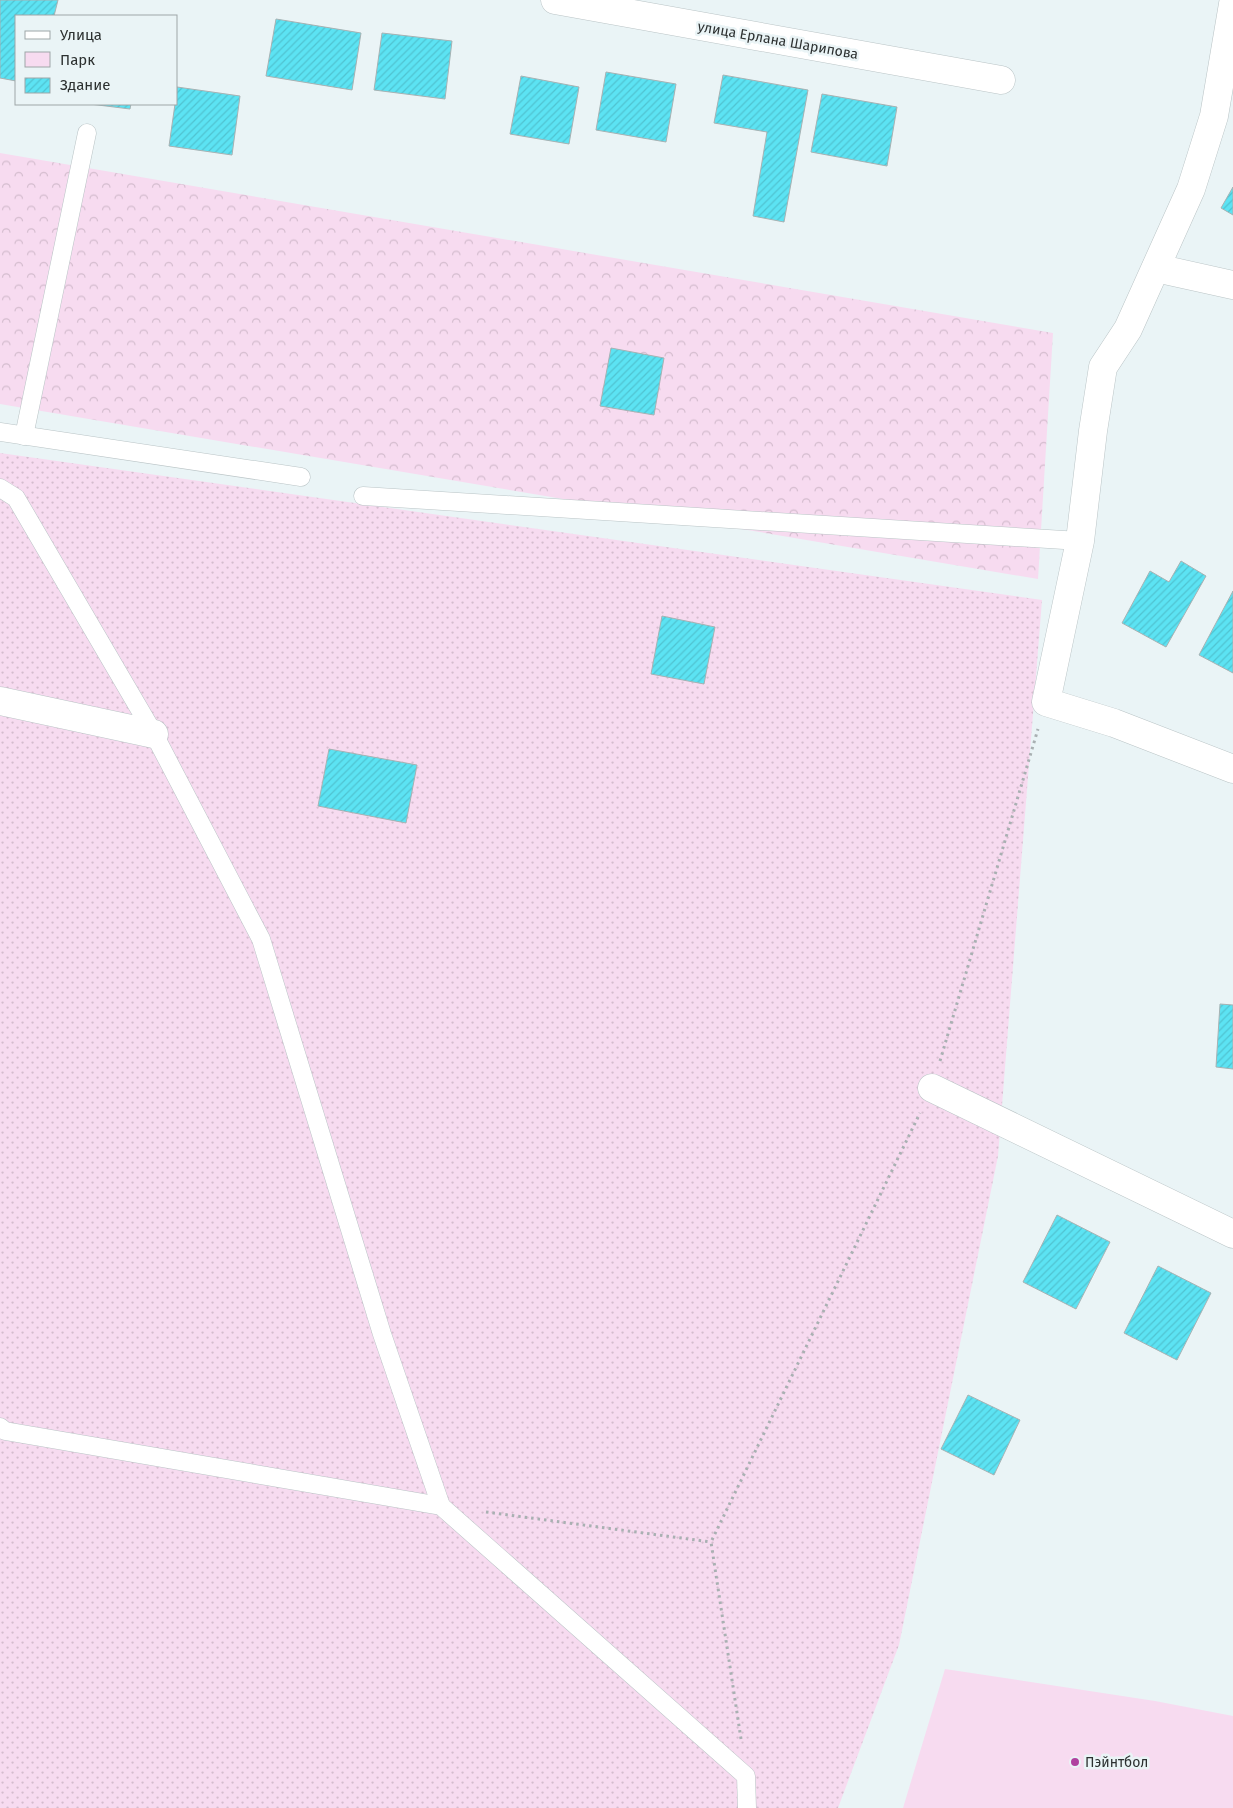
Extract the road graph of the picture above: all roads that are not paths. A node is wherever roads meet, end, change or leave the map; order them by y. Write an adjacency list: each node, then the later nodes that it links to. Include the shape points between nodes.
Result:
1 (555, 0): 3 (street, улица Ерлана Шарипова)
2 (1233, 4): 5 (street, via 1214,116 1191,189)
3 (1001, 80)
4 (87, 133): 8 (lane)
5 (1156, 268): 6 (street); 12 (street, via 1128,330 1103,367)
6 (1233, 286)
7 (0, 432): 8 (lane)
8 (24, 436): 9 (lane)
9 (301, 477)
10 (0, 488): 14 (lane, via 16,498)
11 (363, 496): 12 (lane)
12 (1080, 541): 15 (street, via 1046,702 1114,723)
13 (0, 701): 14 (street)
14 (154, 734): 19 (lane, via 260,939 382,1334)
15 (1233, 769)
16 (932, 1088): 17 (street)
17 (1233, 1234)
18 (0, 1428): 19 (lane)
19 (441, 1506): 20 (lane, via 746,1776)
20 (747, 1808)

